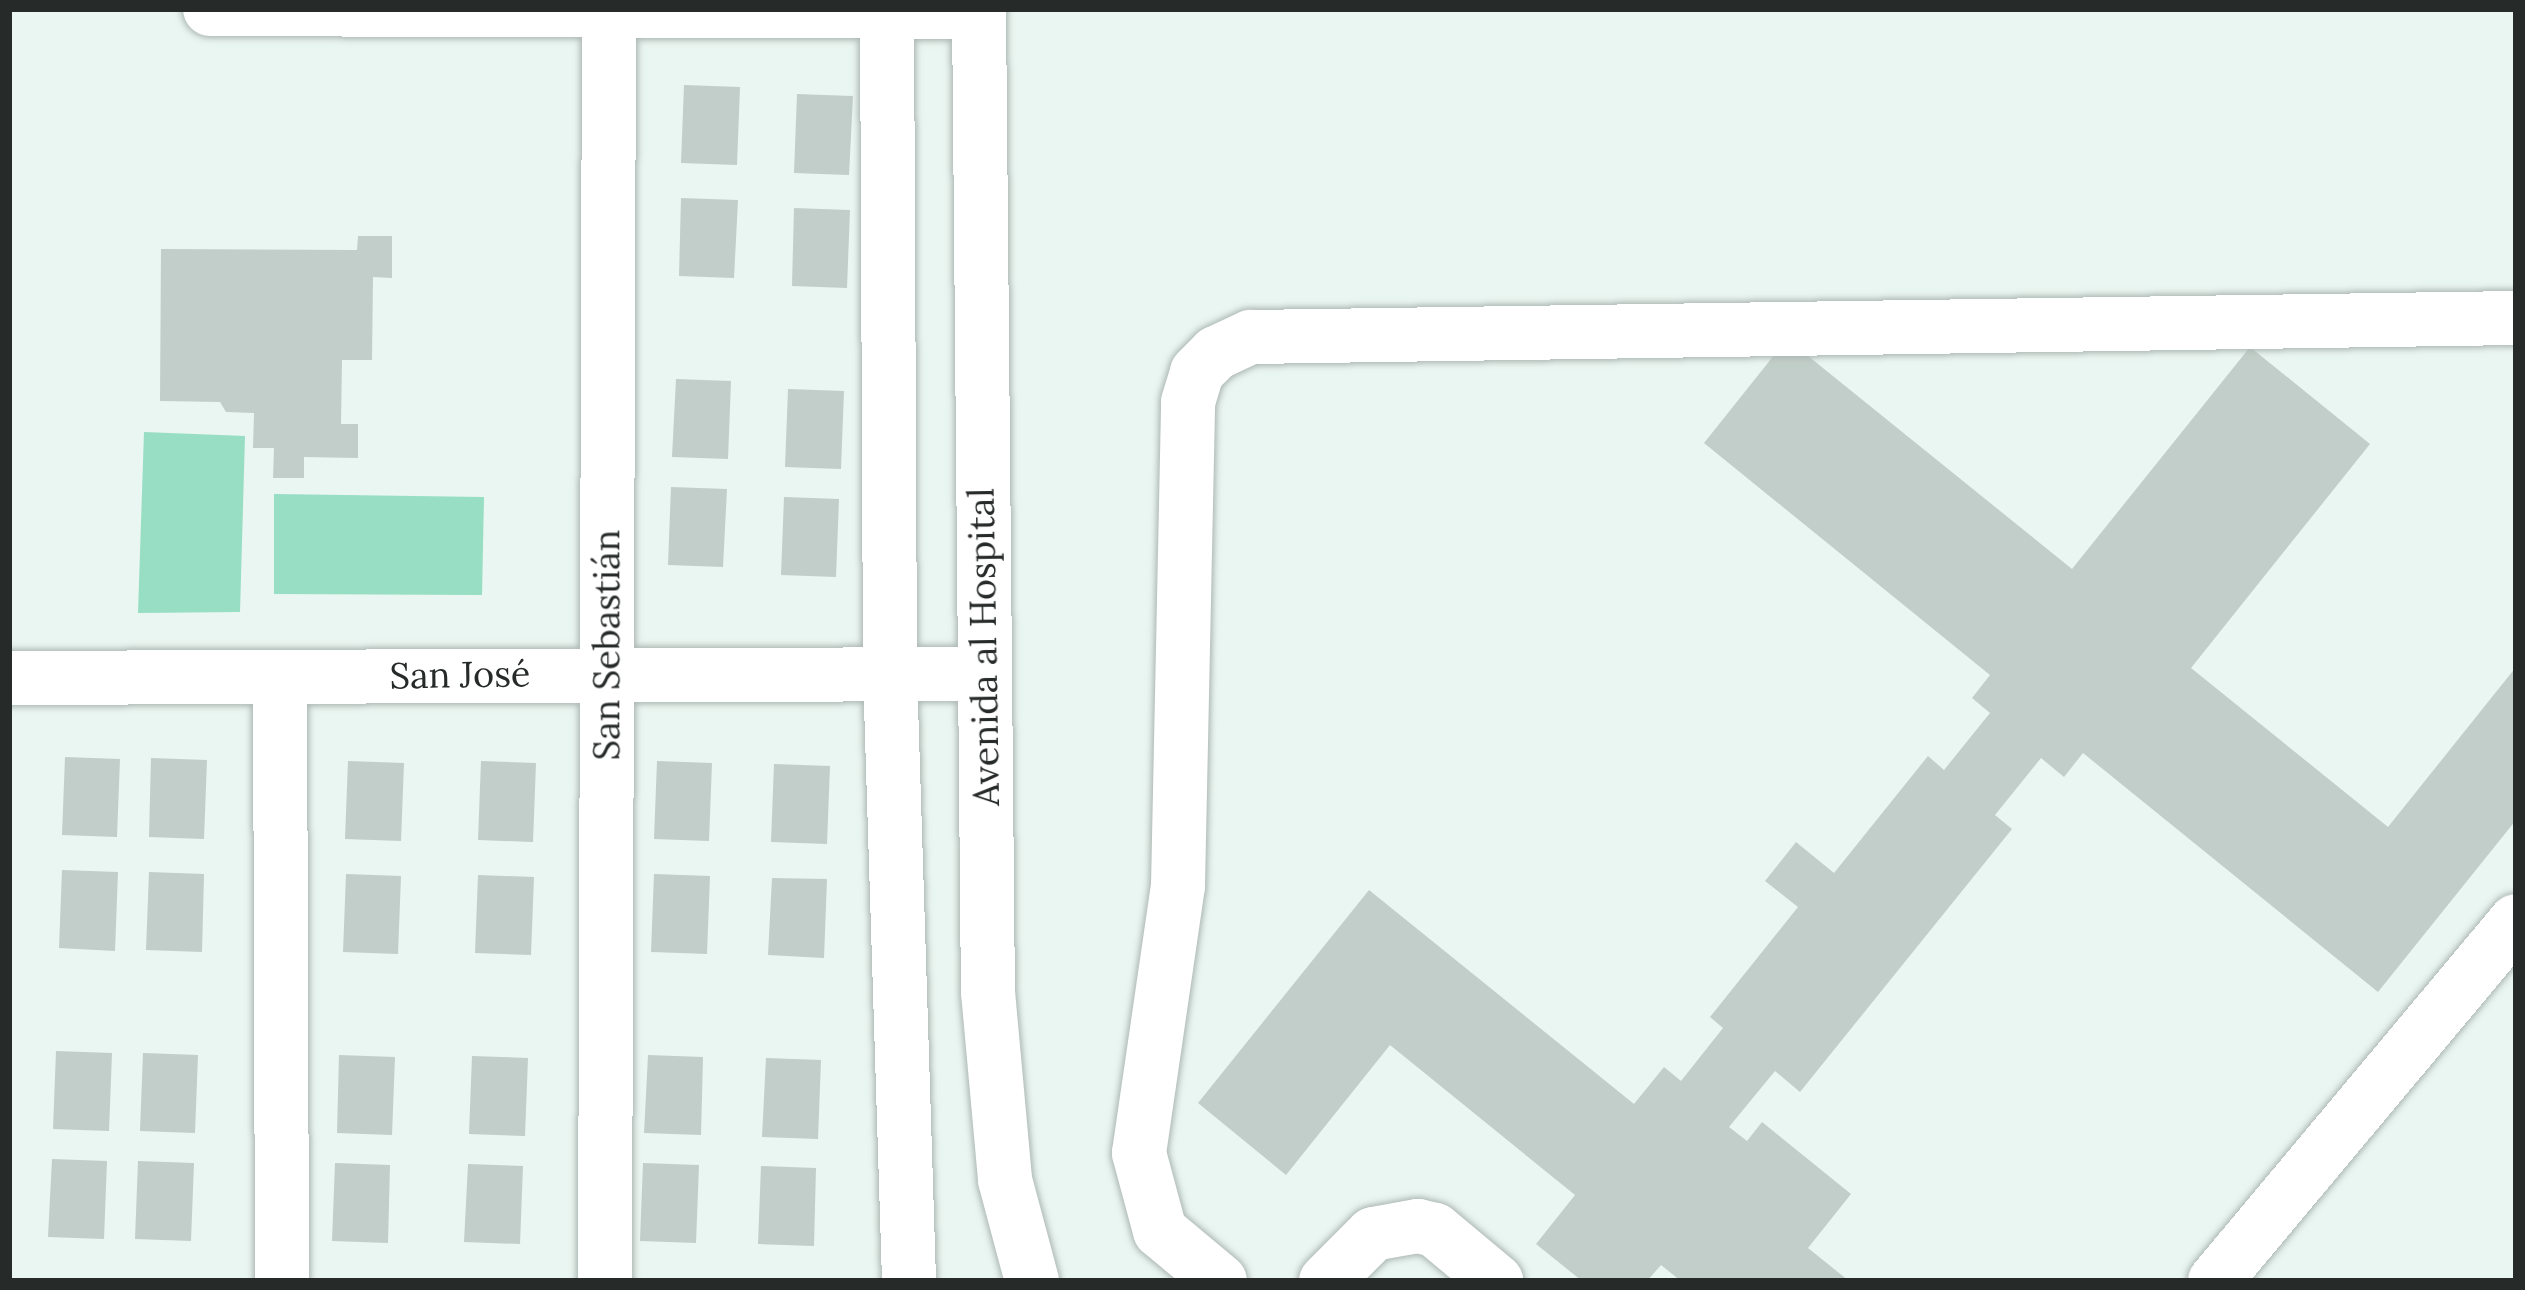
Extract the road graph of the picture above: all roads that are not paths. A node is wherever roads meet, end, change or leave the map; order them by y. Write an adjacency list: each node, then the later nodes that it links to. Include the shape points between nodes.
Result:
1 (210, 9): 2 (street)
2 (609, 10): 3 (street); 6 (street, San Sebastián)
3 (887, 10): 4 (street); 7 (street)
4 (980, 10): 8 (street, Avenida al Hospital)
5 (2516, 319): 16 (street, via 1251,338 1216,353 1197,372 1188,402 1178,886 1139,1154 1160,1231)
6 (607, 673): 7 (street, San José); 9 (street, San José); 13 (street, San Sebastián)
7 (890, 673): 8 (street, San José); 14 (street)
8 (983, 674): 15 (street, Avenida al Hospital, via 995,1100)
9 (280, 677): 10 (street, San José); 12 (street)
10 (9, 678)
11 (2516, 921): 19 (street)
12 (282, 1281)
13 (605, 1281)
14 (909, 1281)
15 (1032, 1281)
16 (1220, 1281)
17 (1326, 1281): 18 (street, via 1373,1234 1418,1226 1435,1230)
18 (1496, 1281)
19 (2216, 1281)

